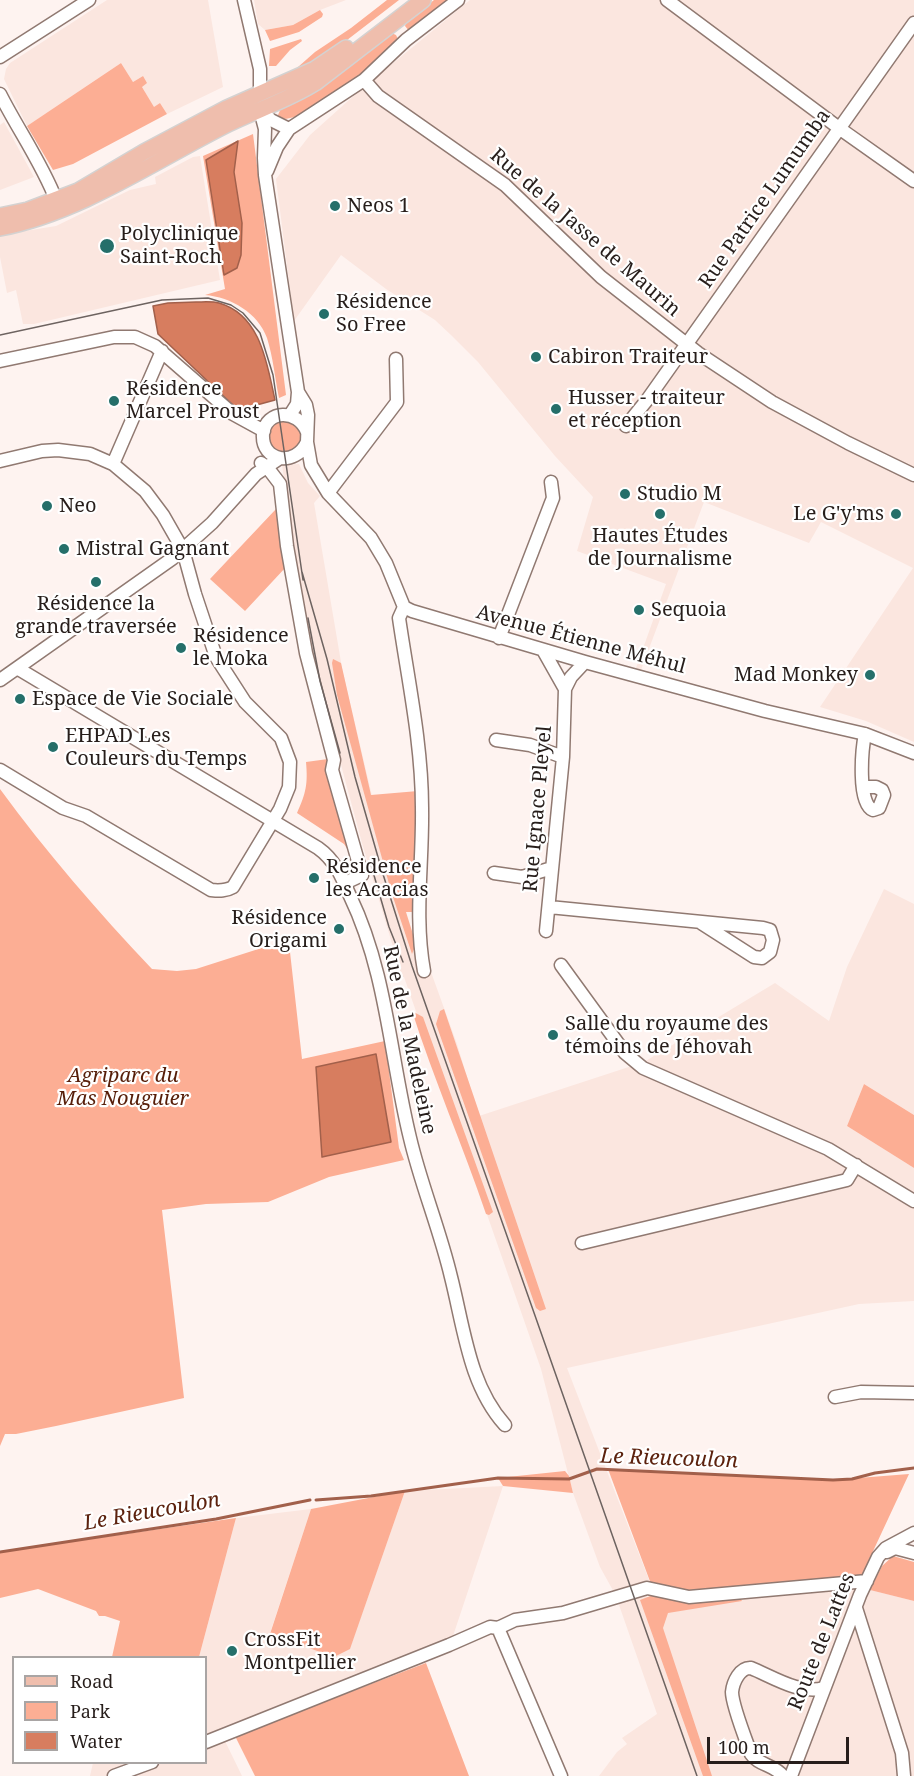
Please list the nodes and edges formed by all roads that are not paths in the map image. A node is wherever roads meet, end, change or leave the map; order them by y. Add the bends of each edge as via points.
1 (89, 0) edge
2 (244, 0) edge
3 (407, 0) edge
4 (423, 0) edge
5 (458, 0) edge
6 (667, 0) edge
7 (396, 22) junction
8 (914, 23) edge
9 (375, 25) junction
10 (406, 40) junction
11 (0, 57) edge
12 (364, 80) junction
13 (260, 92) junction
14 (0, 93) edge
15 (260, 110) junction
16 (839, 128) junction
17 (289, 129) junction
18 (265, 175) junction
19 (914, 181) edge
20 (56, 200) junction
21 (0, 216) edge
22 (0, 228) edge
23 (686, 344) junction
24 (162, 351) junction
25 (396, 359) dead end
26 (0, 361) edge
27 (298, 392) junction
28 (290, 415) junction
29 (626, 426) dead end
30 (264, 431) junction
31 (307, 437) junction
32 (266, 448) junction
33 (295, 456) junction
34 (280, 458) junction
35 (0, 461) edge
36 (113, 464) junction
37 (311, 465) junction
38 (261, 468) junction
39 (914, 475) edge
40 (551, 482) dead end
41 (328, 493) junction
42 (183, 550) junction
43 (404, 607) junction
44 (499, 638) junction
45 (543, 650) junction
46 (585, 662) junction
47 (17, 668) junction
48 (0, 680) edge
49 (565, 689) junction
50 (865, 734) junction
51 (496, 740) dead end
52 (914, 753) edge
53 (563, 758) junction
54 (0, 771) edge
55 (863, 787) dead end
56 (274, 821) junction
57 (552, 868) junction
58 (494, 873) dead end
59 (345, 884) junction
60 (549, 907) junction
61 (701, 923) junction
62 (546, 931) dead end
63 (561, 965) dead end
64 (424, 971) dead end
65 (856, 1165) junction
66 (914, 1201) edge
67 (582, 1243) dead end
68 (914, 1393) edge
69 (835, 1397) dead end
70 (505, 1425) dead end
71 (914, 1533) edge
72 (914, 1553) edge
73 (878, 1557) junction
74 (867, 1581) junction
75 (856, 1608) junction
76 (498, 1628) junction
77 (824, 1688) junction
78 (207, 1742) edge
79 (147, 1764) edge
80 (114, 1776) edge
81 (561, 1776) edge
82 (783, 1776) edge
83 (791, 1776) edge
84 (904, 1776) edge

1 - 11 street
2 - 13 street via 260,69
3 - 9 main road
4 - 7 main road
5 - 10 street
6 - 16 street
7 - 9 main road
7 - 10 street
7 - 15 main road via 315,83
8 - 16 street, Rue Patrice Lumumba
9 - 13 main road via 315,69
10 - 12 street
12 - 17 street
12 - 23 street, Rue de la Jasse de Maurin via 378,96 505,185 601,277
13 - 15 main road
13 - 20 main road
14 - 20 street
15 - 17 street
15 - 18 street via 265,129
15 - 22 main road via 82,201
16 - 19 street
16 - 23 street, Rue Patrice Lumumba
17 - 18 street
18 - 27 street
20 - 21 main road
23 - 29 street, Rue Patrice Lumumba
23 - 39 street, Rue de la Jasse de Maurin via 772,402
24 - 26 street via 145,340 118,336
24 - 30 street via 233,414
24 - 36 street
25 - 41 street via 397,402
27 - 28 street
27 - 31 street via 308,415
28 - 30 street via 273,418
28 - 31 street via 301,421
30 - 32 street
31 - 33 street
31 - 37 street
32 - 34 street
32 - 38 street
33 - 34 street
33 - 37 street
34 - 38 street
35 - 36 street via 58,450 90,454
36 - 42 street via 145,491
37 - 41 street
38 - 42 street
38 - 59 street via 280,484 306,653 334,760 332,770 362,875
40 - 44 street via 553,498
41 - 43 street via 371,538
42 - 47 street
42 - 56 street via 219,664 245,702 281,738 288,752 289,787
43 - 44 street, Avenue Étienne Méhul
43 - 64 street via 399,618 414,711 423,808 418,896
44 - 45 street, Avenue Étienne Méhul
45 - 46 street, Avenue Étienne Méhul
45 - 49 street
46 - 49 street
46 - 50 street, Avenue Étienne Méhul
47 - 48 street
47 - 56 street, Rue de la Madeleine
49 - 53 street, Rue Ignace Pleyel
50 - 52 street, Avenue Étienne Méhul
50 - 55 street
51 - 53 street via 530,745
53 - 57 street, Rue Ignace Pleyel
54 - 56 street via 56,804 86,816 211,890 233,886
56 - 59 street, Rue de la Madeleine via 330,856
57 - 58 street via 522,877
57 - 60 street, Rue Ignace Pleyel
59 - 70 street, Rue de la Madeleine via 379,974 410,1140 442,1240 477,1383 490,1408
60 - 61 street
60 - 62 street, Rue Ignace Pleyel
61 - 61 street via 754,957 762,958 771,952 770,930
63 - 65 street via 624,1053 643,1068
65 - 66 street
65 - 67 street via 847,1180
68 - 69 street via 861,1392
71 - 73 street, Route de Lattes via 886,1548
72 - 73 street, Route de Lattes via 895,1548
73 - 74 street, Route de Lattes
74 - 75 street, Route de Lattes
74 - 76 street via 689,1597 646,1588 563,1613 515,1620
75 - 77 street, Route de Lattes
75 - 84 street via 902,1754
76 - 78 street via 490,1627
76 - 81 street
77 - 82 street via 801,1689 751,1668 740,1671 732,1695 751,1754
77 - 83 street, Route de Lattes
79 - 80 street

